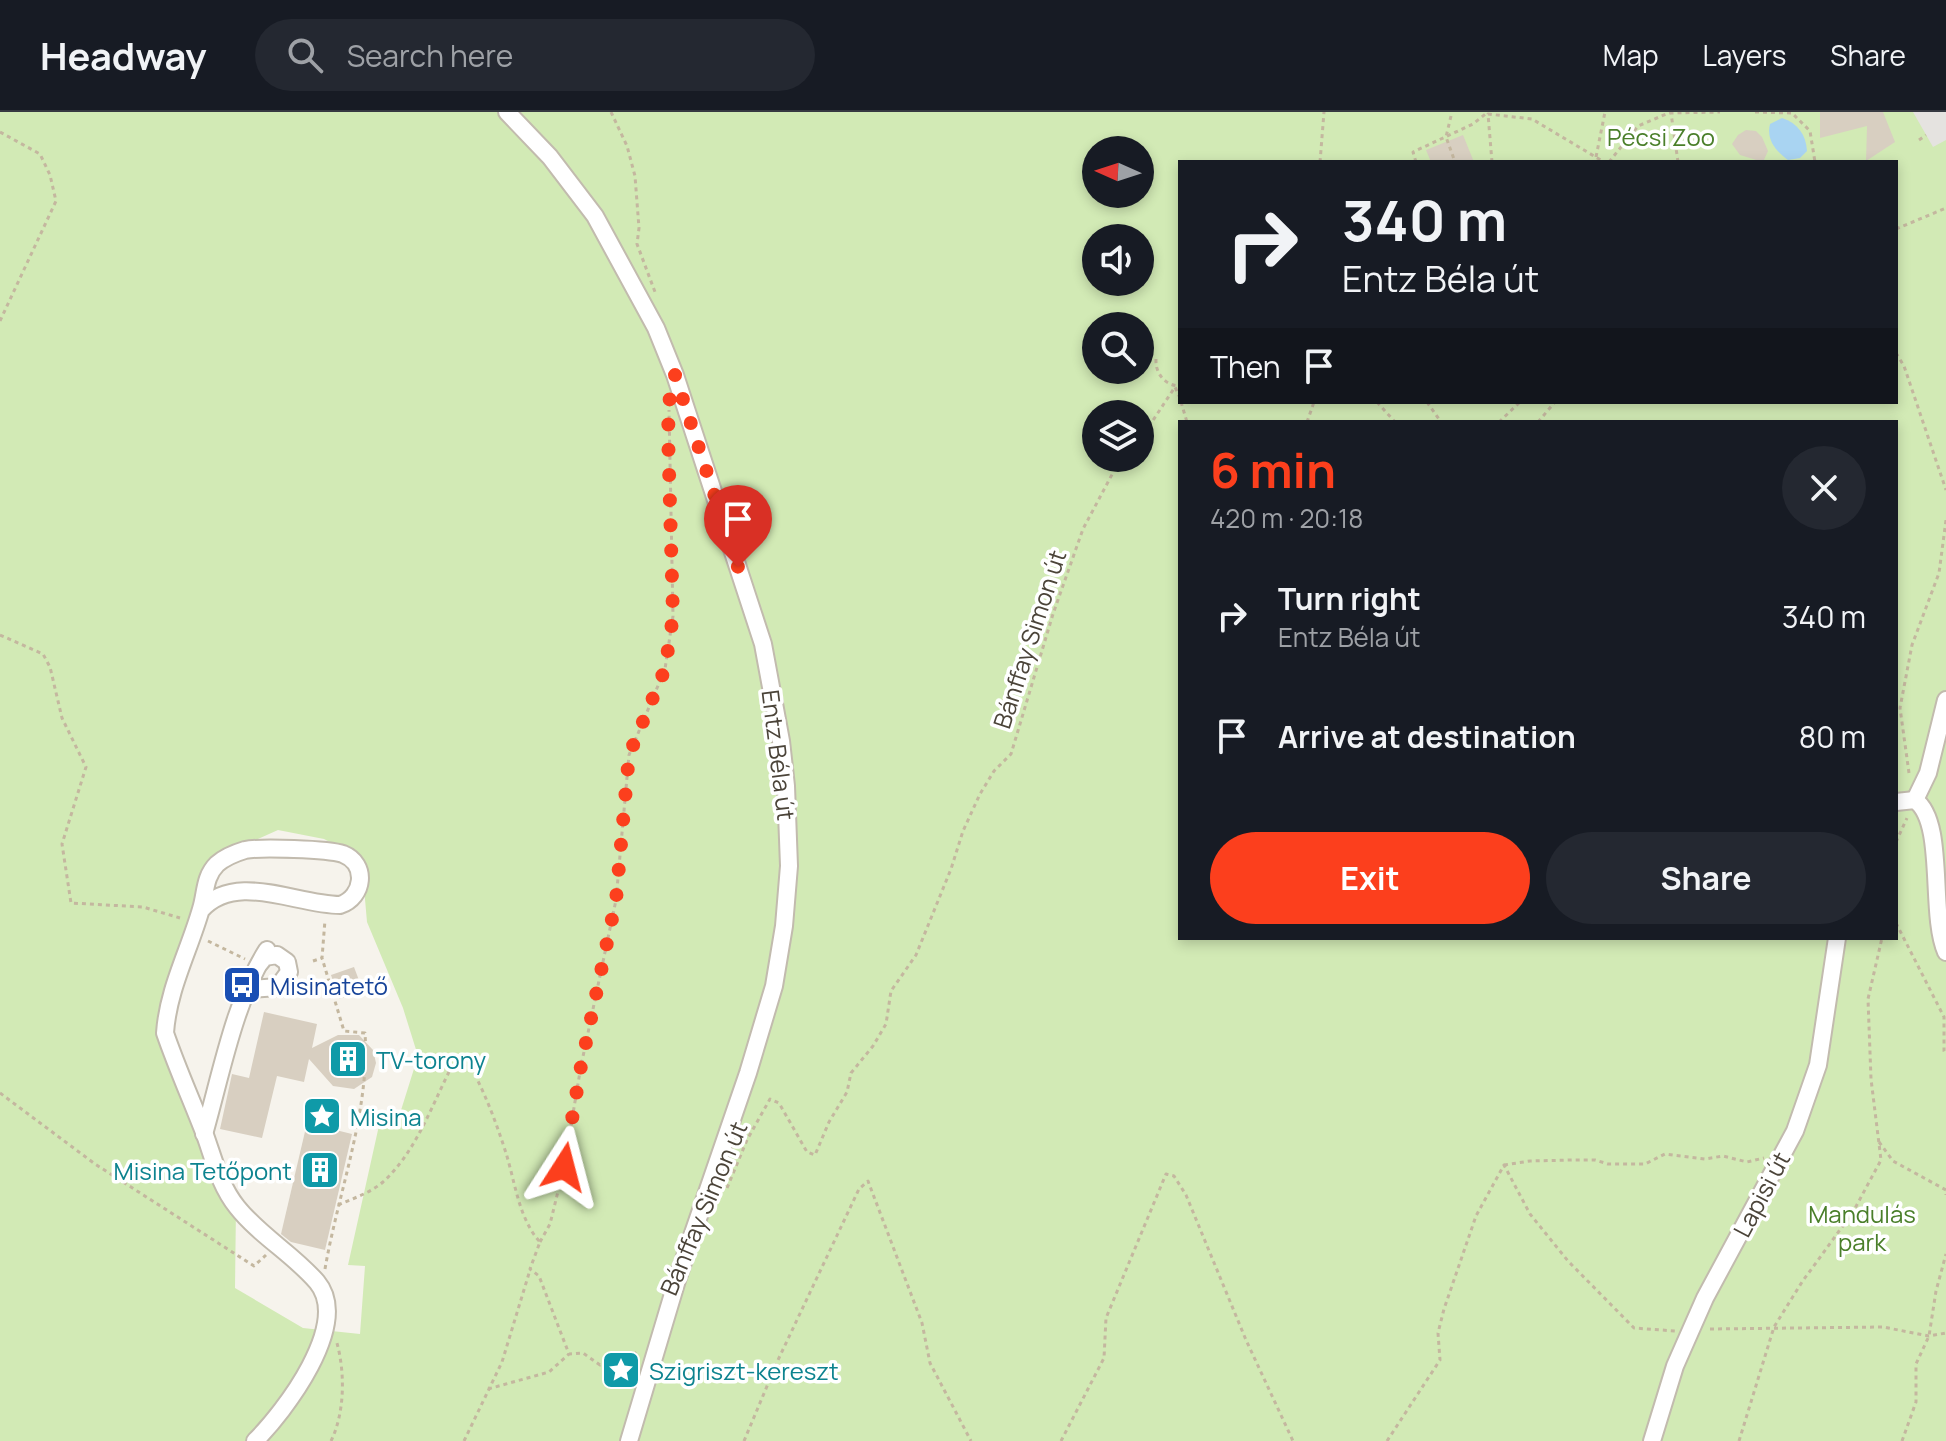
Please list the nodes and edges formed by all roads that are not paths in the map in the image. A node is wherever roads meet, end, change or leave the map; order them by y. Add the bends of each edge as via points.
1 (507, 112) edge
2 (1946, 700) edge
3 (1915, 800) junction
4 (1898, 802) edge
5 (198, 916) junction
6 (1837, 940) edge
7 (267, 950) dead end
8 (1946, 952) edge
9 (257, 966) junction
10 (249, 989) junction
11 (204, 1134) junction
12 (255, 1441) edge
13 (629, 1441) edge
14 (1652, 1441) edge

1 - 13 street, Entz Béla út via 595,216 656,328 675,375 763,644 781,741 789,826 777,972
2 - 3 street via 1928,773
3 - 4 street
3 - 8 street via 1931,815 1935,829
5 - 5 street via 211,899 241,891 340,905 355,897 358,870 340,853 246,850 219,862 205,884
5 - 11 street via 165,1033
6 - 14 street, Lapisi út via 1818,1065 1795,1131 1705,1298 1675,1366
7 - 9 street
9 - 10 street
9 - 10 street via 265,957 277,955 287,962 289,972 278,987
10 - 11 street
11 - 12 street via 236,1206 323,1292 325,1316 317,1351 302,1383

